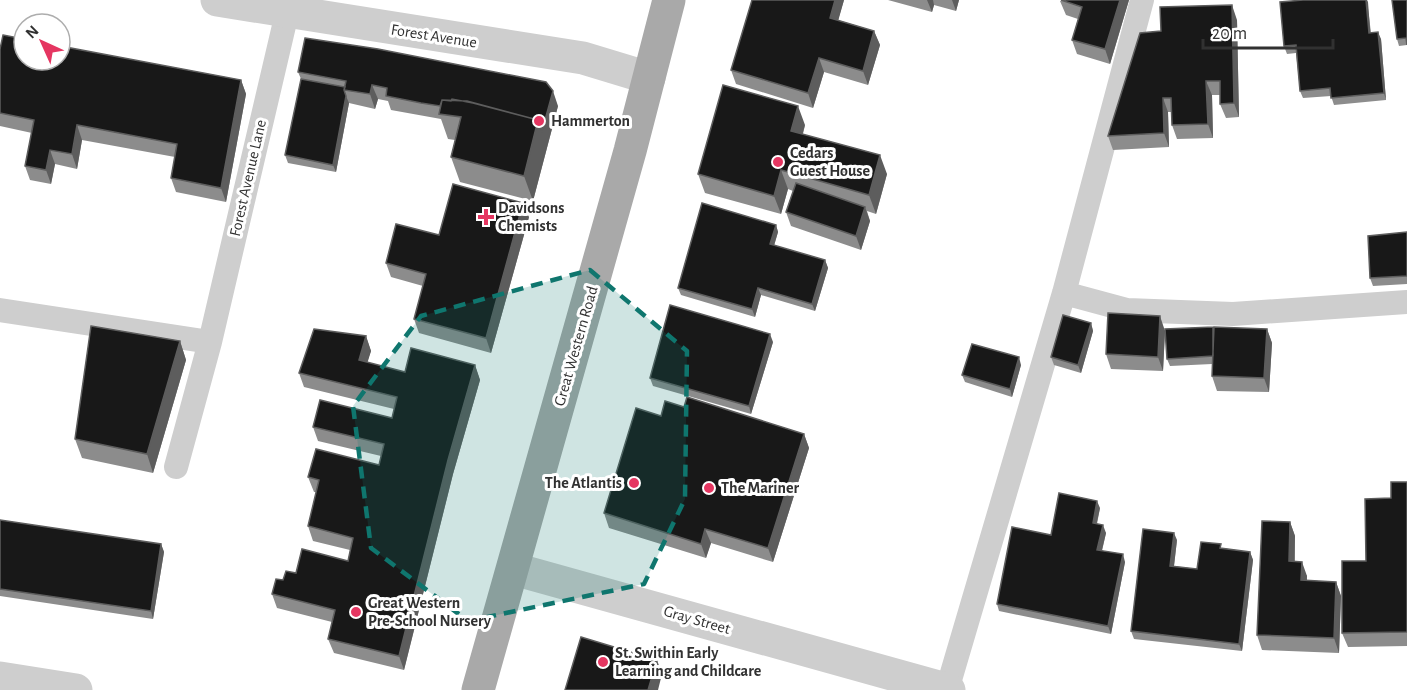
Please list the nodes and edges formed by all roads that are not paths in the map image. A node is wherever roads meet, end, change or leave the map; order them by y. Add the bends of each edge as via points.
1 (217, 0) edge
2 (669, 0) edge
3 (1142, 0) edge
4 (308, 10) edge
5 (649, 78) junction
6 (1064, 293) junction
7 (1407, 302) edge
8 (0, 310) edge
9 (210, 342) junction
10 (176, 467) dead end
11 (514, 569) junction
12 (0, 678) edge
13 (76, 690) edge
14 (478, 690) edge
15 (948, 690) edge

1 - 4 street, Forest Avenue
2 - 5 main road, Great Western Road
3 - 6 lane
4 - 5 street, Forest Avenue via 583,58
4 - 9 lane, Forest Avenue Lane
5 - 11 main road, Great Western Road
6 - 7 lane via 1127,310 1233,314
6 - 15 lane
8 - 9 lane
9 - 10 lane, Forest Avenue Lane
11 - 14 main road, Great Western Road
11 - 15 street, Gray Street
12 - 13 street

